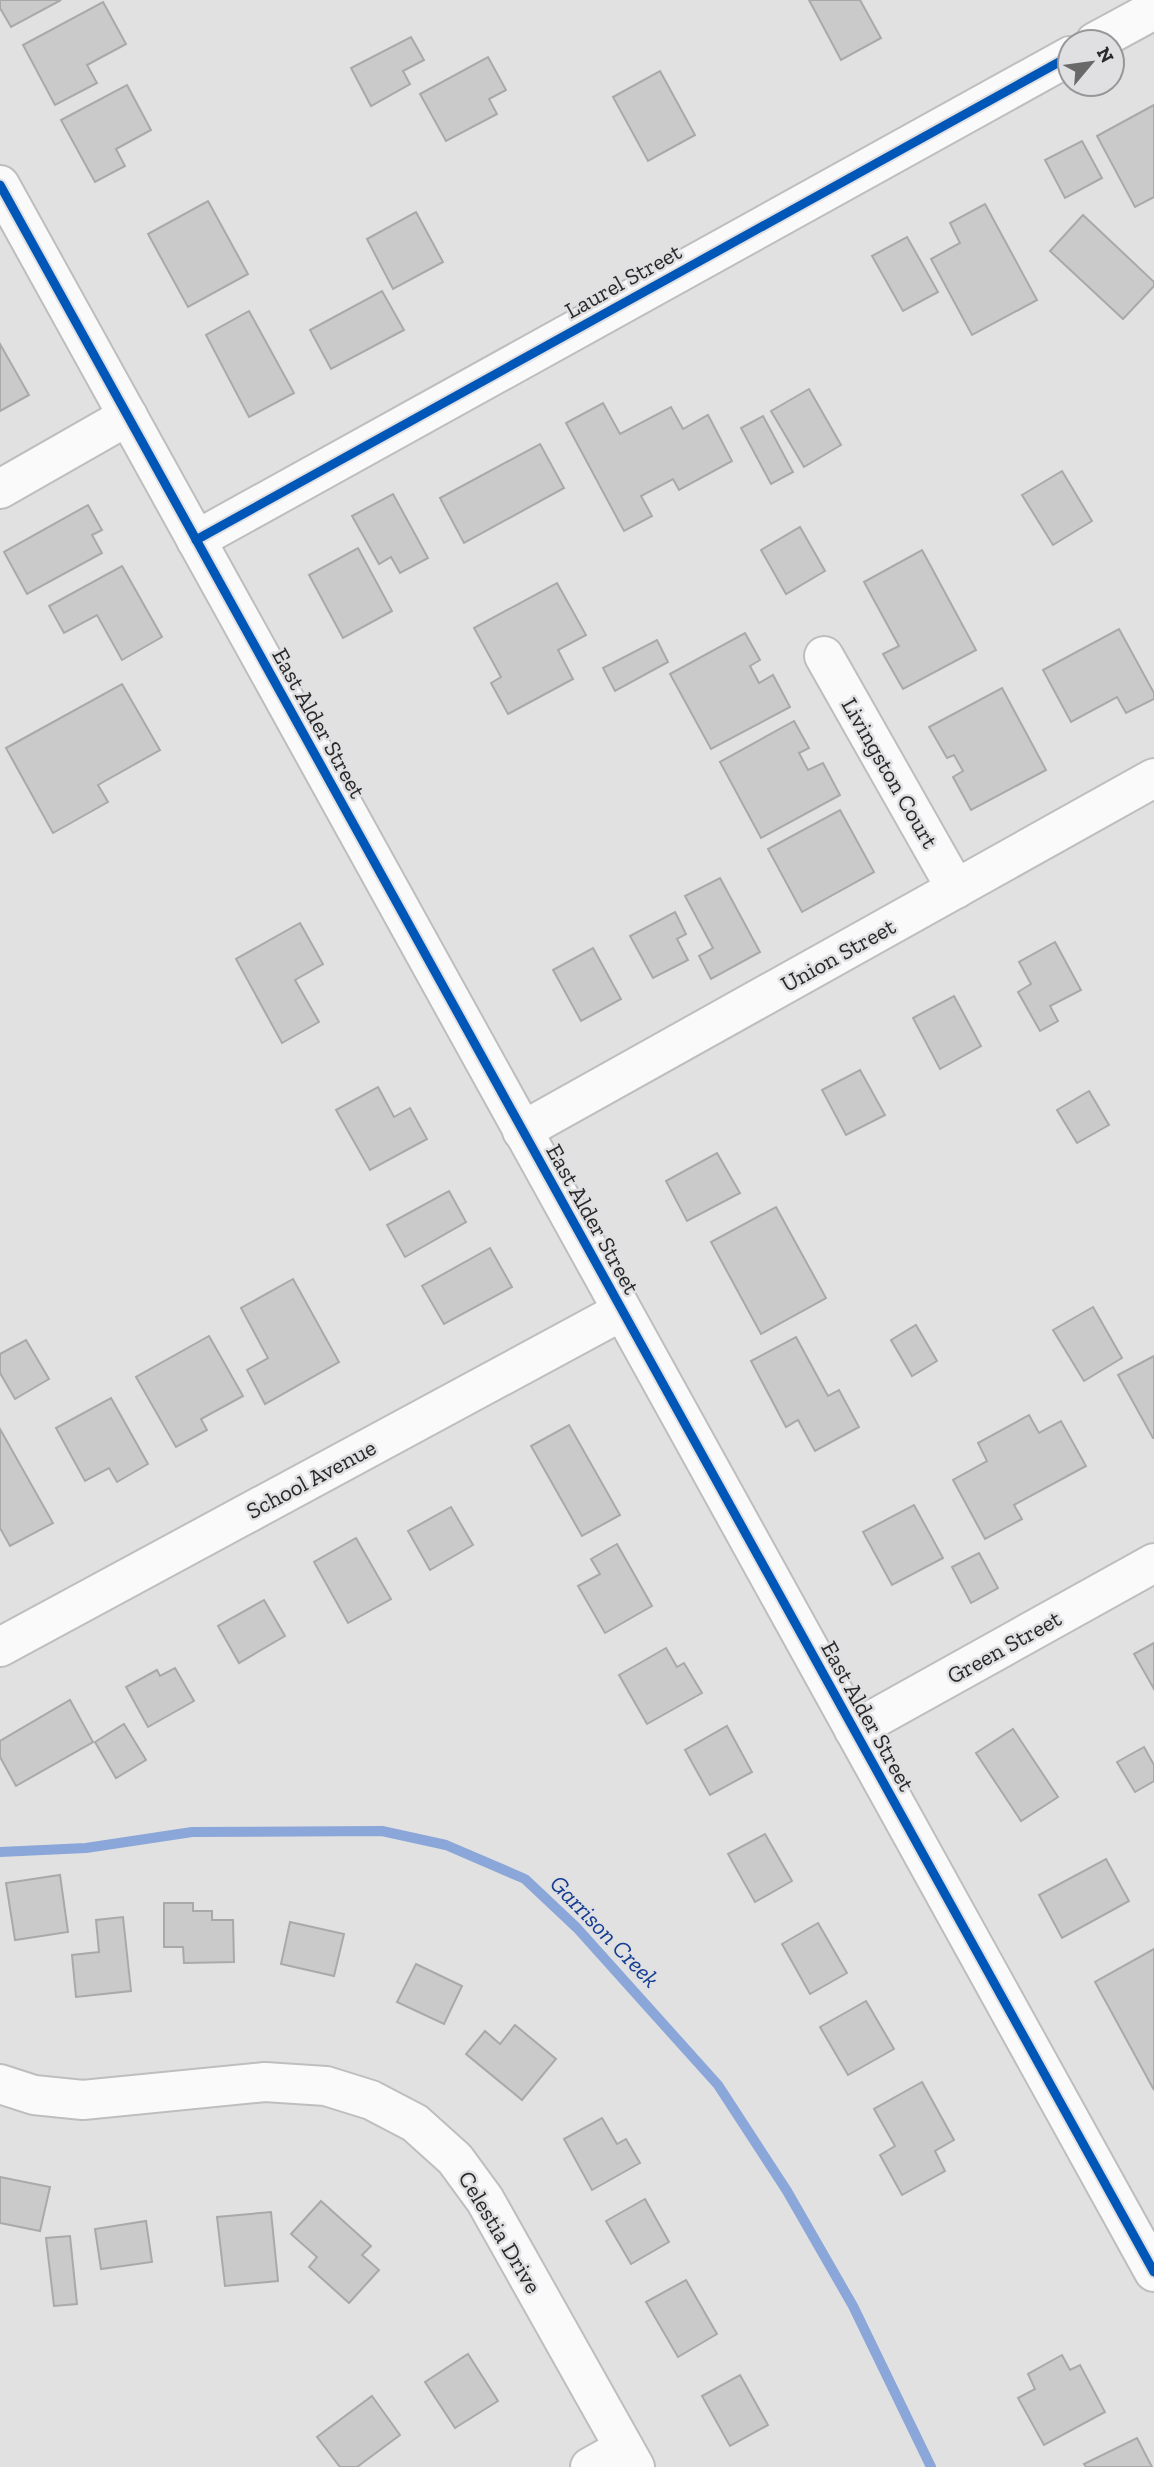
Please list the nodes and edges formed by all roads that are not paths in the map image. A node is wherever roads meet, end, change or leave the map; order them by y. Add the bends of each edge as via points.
1 (1154, 9) edge
2 (1120, 28) edge
3 (1056, 64) edge
4 (0, 185) edge
5 (128, 416) junction
6 (0, 489) edge
7 (196, 540) junction
8 (824, 656) dead end
9 (1154, 778) edge
10 (956, 889) junction
11 (522, 1131) junction
12 (622, 1311) junction
13 (1154, 1563) edge
14 (4, 1636) edge
15 (854, 1730) junction
16 (0, 2084) edge
17 (1154, 2272) edge
18 (629, 2458) edge
19 (590, 2467) edge

1 - 2 street
3 - 7 street, Laurel Street
4 - 5 street, East Alder Street
5 - 6 street
5 - 7 street, East Alder Street
7 - 11 street, East Alder Street
8 - 10 street, Livingston Court
9 - 10 street, Union Street
10 - 11 street, Union Street
11 - 12 street, East Alder Street
12 - 14 street, School Avenue
12 - 15 street, East Alder Street
13 - 15 street, Green Street
15 - 17 street, East Alder Street
16 - 18 street, Celestia Drive via 34,2095 83,2100 265,2082 326,2086 371,2100 415,2123 455,2159 485,2200
18 - 19 street

